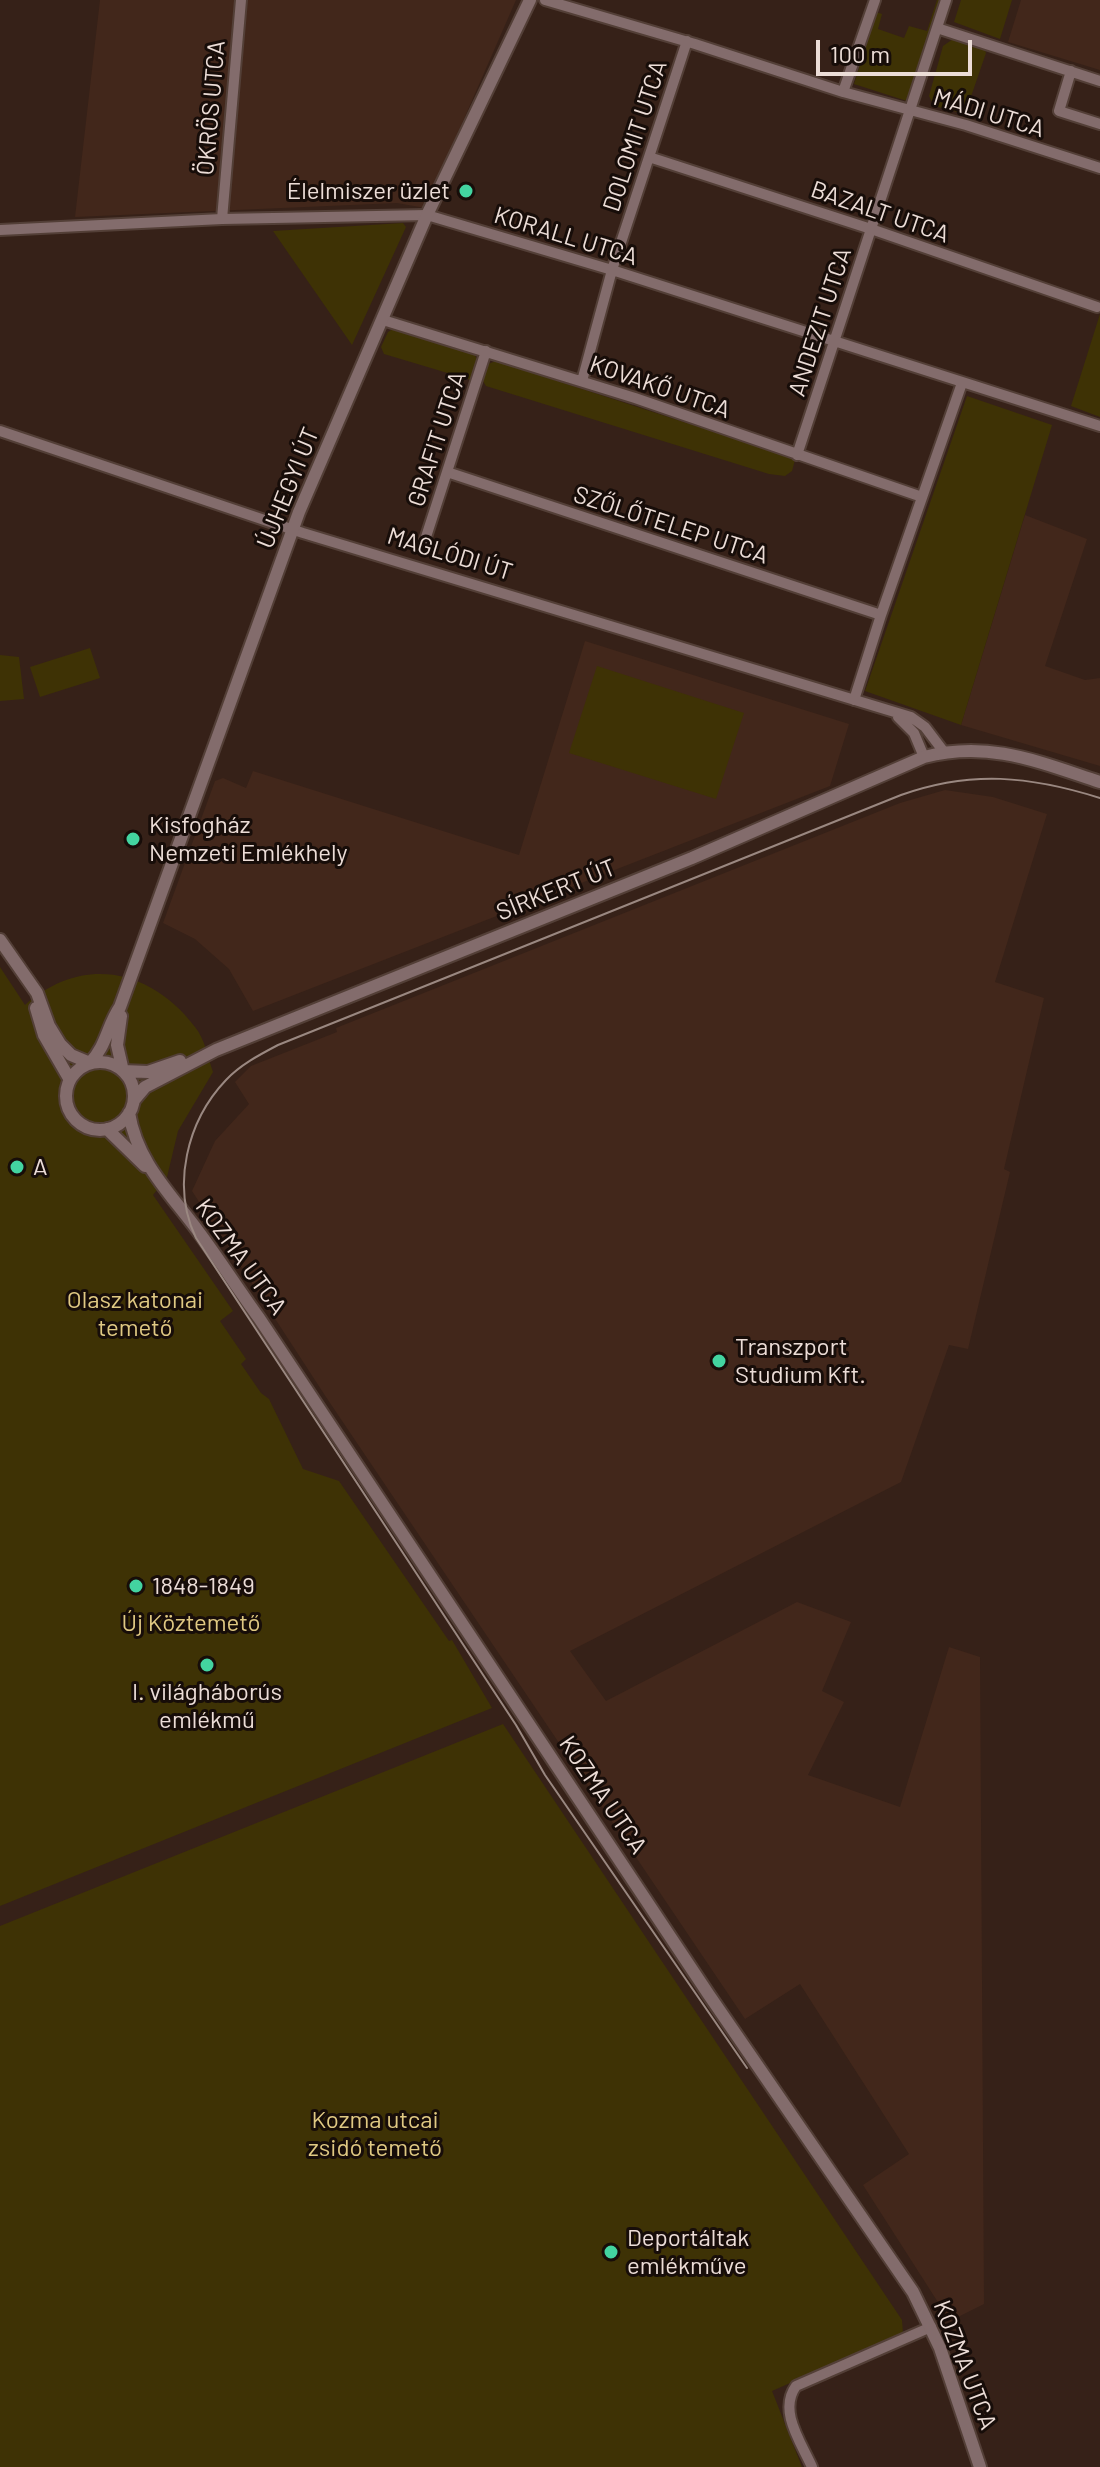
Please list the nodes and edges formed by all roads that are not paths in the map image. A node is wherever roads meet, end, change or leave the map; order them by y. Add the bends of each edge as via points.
1 (241, 0) edge
2 (530, 0) edge
3 (545, 0) edge
4 (875, 0) edge
5 (946, 0) edge
6 (937, 28) junction
7 (687, 41) junction
8 (1071, 71) junction
9 (1100, 81) edge
10 (843, 92) junction
11 (910, 109) junction
12 (1100, 124) edge
13 (649, 157) junction
14 (1100, 168) edge
15 (427, 215) junction
16 (222, 219) junction
17 (871, 229) junction
18 (0, 230) edge
19 (612, 270) junction
20 (1097, 307) dead end
21 (383, 320) junction
22 (835, 342) junction
23 (486, 351) junction
24 (582, 381) junction
25 (962, 383) junction
26 (1100, 426) edge
27 (0, 431) edge
28 (797, 455) junction
29 (447, 472) junction
30 (922, 497) junction
31 (293, 530) junction
32 (425, 540) dead end
33 (881, 615) junction
34 (854, 700) junction
35 (890, 712) junction
36 (944, 752) junction
37 (924, 757) junction
38 (1100, 782) edge
39 (0, 940) edge
40 (32, 987) junction
41 (120, 1007) junction
42 (202, 1056) junction
43 (90, 1063) junction
44 (123, 1071) junction
45 (70, 1080) junction
46 (134, 1100) junction
47 (129, 1113) junction
48 (107, 1129) junction
49 (149, 1169) junction
50 (931, 2327) junction
51 (812, 2467) edge
52 (980, 2467) edge

1 - 16 street, ÖKRÖS UTCA
2 - 15 street, ÚJHEGYI ÚT
3 - 7 street, MÁDI UTCA
4 - 10 street
5 - 6 street, ANDEZIT UTCA
6 - 8 street
6 - 11 street, ANDEZIT UTCA
7 - 10 street, MÁDI UTCA
7 - 13 street, DOLOMIT UTCA
8 - 9 street
8 - 12 street via 1059,111
10 - 11 street, MÁDI UTCA
11 - 14 street, MÁDI UTCA
11 - 17 street, ANDEZIT UTCA
13 - 17 street, BAZALT UTCA
13 - 19 street, DOLOMIT UTCA
15 - 16 street, KORALL UTCA
15 - 19 street, KORALL UTCA
15 - 21 street, ÚJHEGYI ÚT
16 - 18 street, KORALL UTCA
17 - 20 street, BAZALT UTCA
17 - 22 street, ANDEZIT UTCA
19 - 22 street, KORALL UTCA
19 - 24 street, DOLOMIT UTCA
21 - 23 street, KOVAKŐ UTCA
21 - 31 street, ÚJHEGYI ÚT
22 - 25 street, KORALL UTCA
22 - 28 street, ANDEZIT UTCA
23 - 24 street, KOVAKŐ UTCA
23 - 29 street, GRAFIT UTCA
24 - 28 street, KOVAKŐ UTCA
25 - 26 street, KORALL UTCA
25 - 30 street
27 - 31 street, MAGLÓDI ÚT
28 - 30 street, KOVAKŐ UTCA
29 - 32 street, GRAFIT UTCA
29 - 33 street, SZŐLŐTELEP UTCA
30 - 33 street
31 - 34 street, MAGLÓDI ÚT
31 - 41 street, ÚJHEGYI ÚT
33 - 34 street
34 - 35 street, MAGLÓDI ÚT
35 - 36 street, MAGLÓDI ÚT via 919,721
35 - 37 street, MAGLÓDI ÚT via 909,726
36 - 37 street
36 - 38 street via 1000,751
37 - 42 street, SÍRKERT ÚT via 692,858
39 - 40 street, KOZMA UTCA
40 - 43 street, KOZMA UTCA via 60,1044
40 - 45 street, KOZMA UTCA via 40,1027
41 - 43 street, ÚJHEGYI ÚT via 104,1046
41 - 44 street, ÚJHEGYI ÚT via 117,1045
42 - 44 street, SÍRKERT ÚT via 148,1072
42 - 46 street, SÍRKERT ÚT via 145,1087
43 - 44 street, KOZMA UTCA via 105,1062
43 - 45 street
44 - 46 street
45 - 48 street, KOZMA UTCA via 65,1099 72,1116 85,1127
46 - 47 street
47 - 48 street
47 - 49 street, KOZMA UTCA
48 - 49 street, KOZMA UTCA
49 - 50 street, KOZMA UTCA via 259,1318 903,2277
50 - 51 street via 796,2386 789,2395 789,2414
50 - 52 street, KOZMA UTCA

